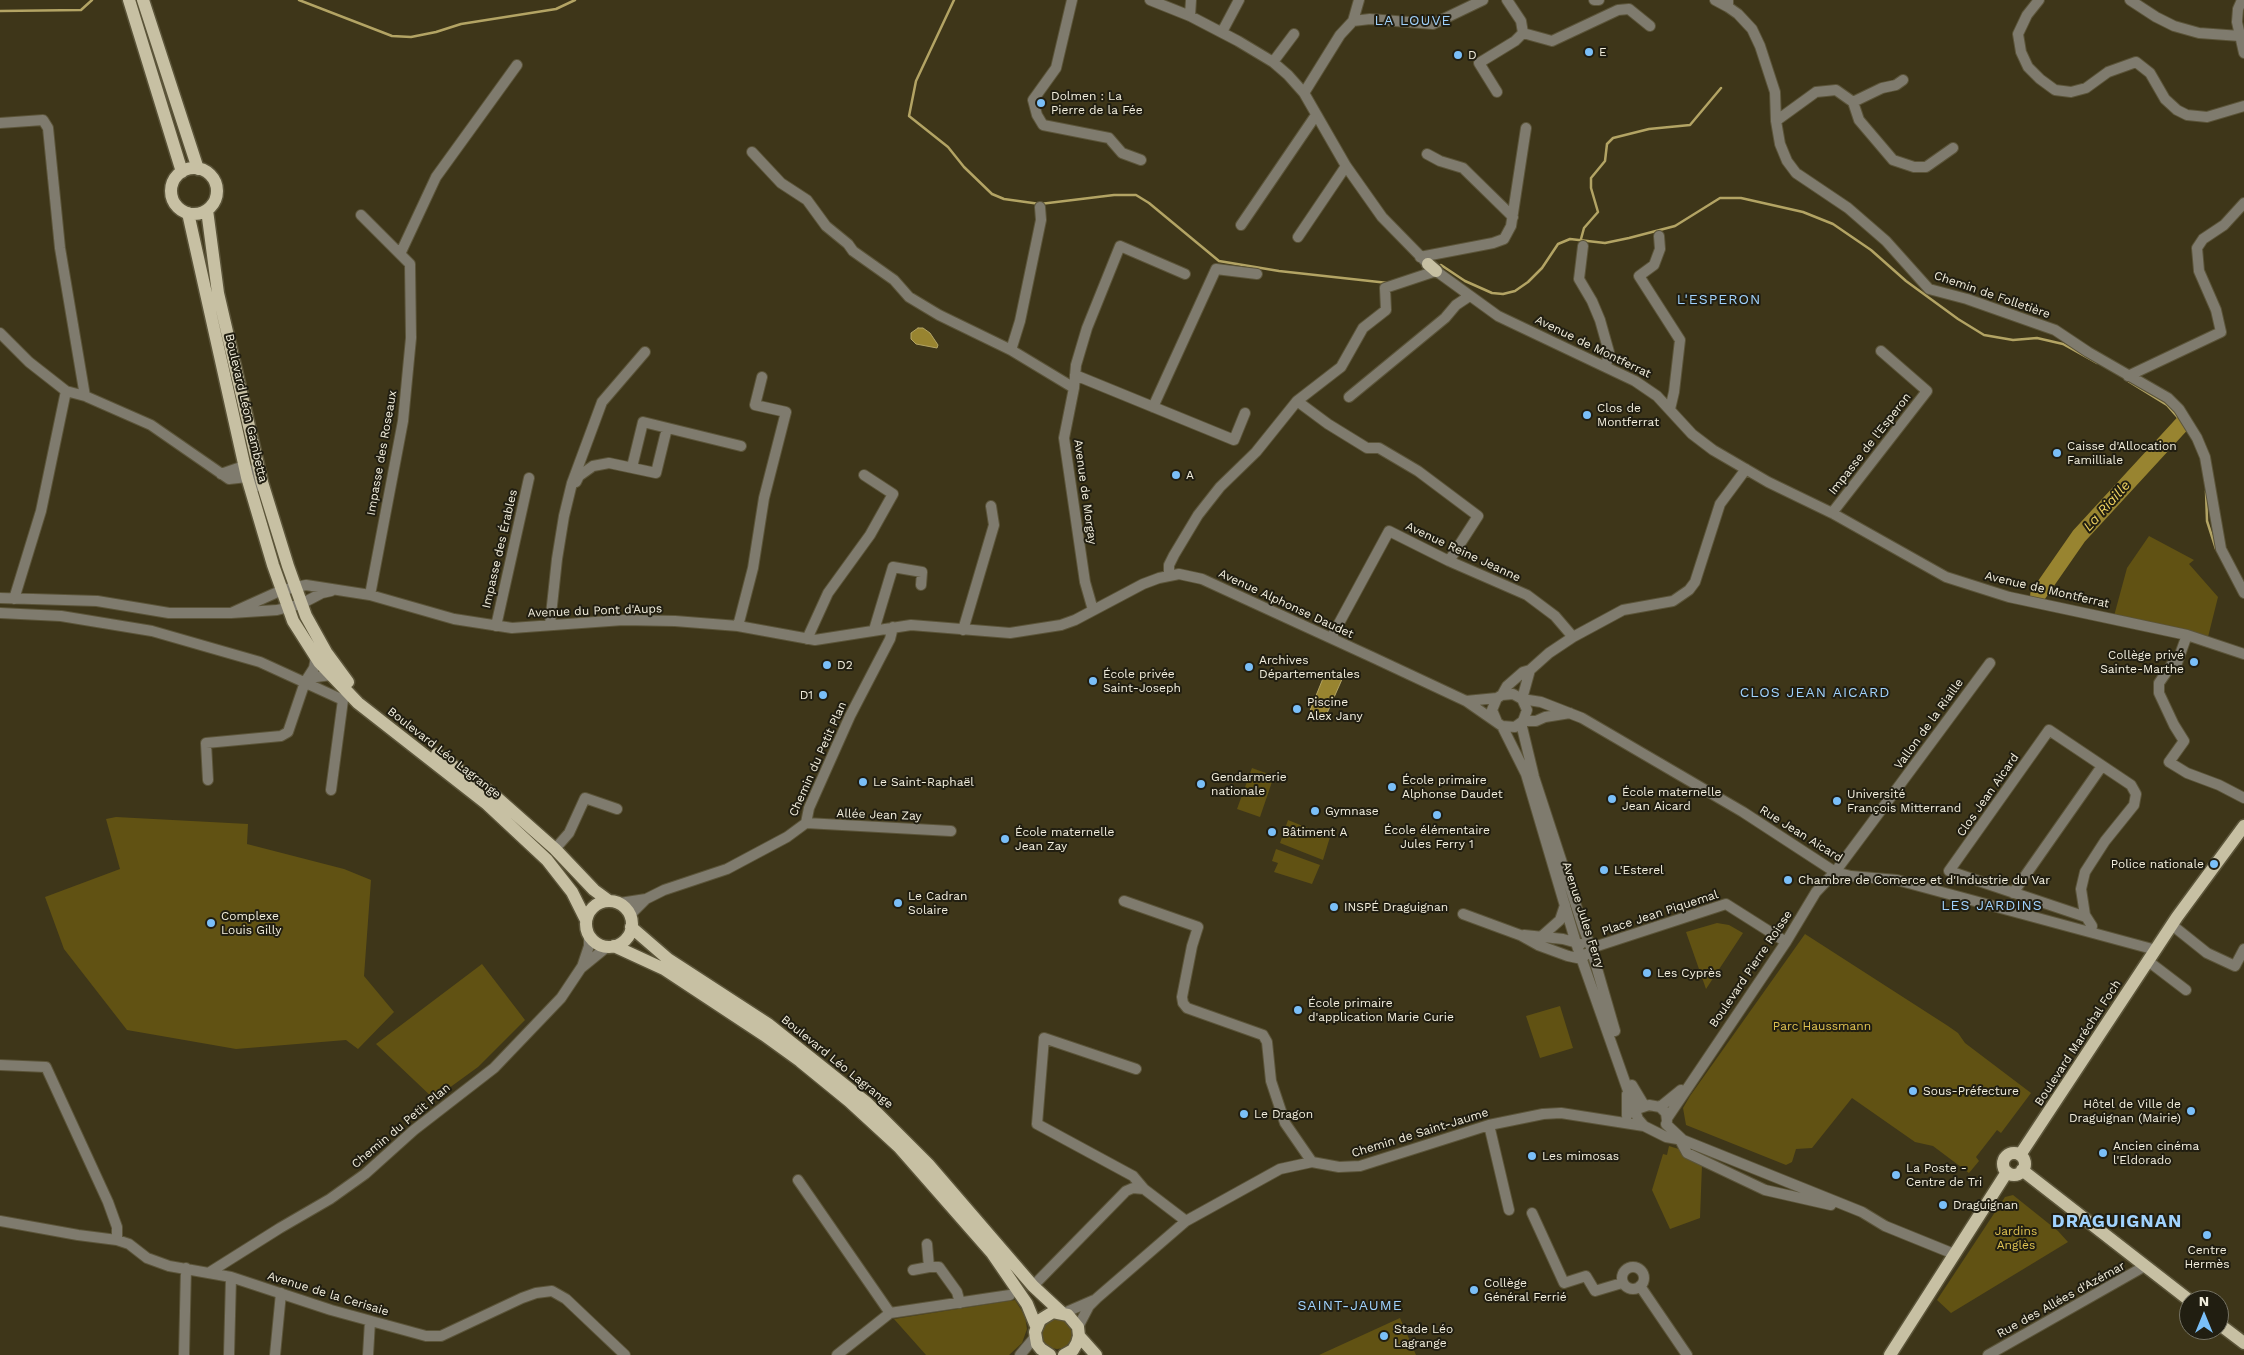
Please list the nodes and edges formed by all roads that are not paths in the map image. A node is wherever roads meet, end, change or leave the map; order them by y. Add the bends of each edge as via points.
1 (129, 0) edge
2 (143, 0) edge
3 (1072, 0) edge
4 (1150, 0) edge
5 (1191, 0) edge
6 (1239, 0) edge
7 (1359, 0) edge
8 (1483, 0) edge
9 (1507, 0) edge
10 (1594, 0) edge
11 (1599, 0) edge
12 (1715, 0) edge
13 (2039, 0) edge
14 (2130, 0) edge
15 (2242, 0) edge
16 (1728, 3) edge
17 (1190, 16) junction
18 (1353, 21) junction
19 (1650, 26) dead end
20 (1222, 32) junction
21 (1523, 33) junction
22 (1294, 34) dead end
23 (2240, 36) junction
24 (2244, 53) edge
25 (1274, 62) junction
26 (517, 66) dead end
27 (1903, 80) dead end
28 (1497, 92) dead end
29 (1304, 94) junction
30 (1853, 102) junction
31 (2244, 106) edge
32 (1316, 114) junction
33 (1776, 121) junction
34 (0, 123) edge
35 (1526, 128) dead end
36 (1953, 148) dead end
37 (752, 152) dead end
38 (1427, 154) dead end
39 (1141, 160) dead end
40 (1346, 166) junction
41 (198, 169) junction
42 (182, 172) junction
43 (2244, 203) edge
44 (1040, 206) dead end
45 (207, 210) junction
46 (188, 213) junction
47 (361, 215) dead end
48 (1513, 217) junction
49 (1241, 225) dead end
50 (1659, 236) dead end
51 (1298, 237) dead end
52 (1583, 246) dead end
53 (400, 252) junction
54 (1430, 266) junction
55 (1185, 274) dead end
56 (1257, 274) dead end
57 (1468, 297) junction
58 (0, 333) edge
59 (1011, 350) junction
60 (1881, 351) dead end
61 (645, 352) dead end
62 (1606, 366) junction
63 (1075, 375) junction
64 (2128, 376) junction
65 (762, 378) dead end
66 (1074, 388) junction
67 (66, 391) junction
68 (85, 396) junction
69 (1349, 397) dead end
70 (1297, 401) junction
71 (1153, 407) junction
72 (1670, 409) junction
73 (1245, 412) dead end
74 (667, 428) junction
75 (741, 446) dead end
76 (632, 467) junction
77 (250, 468) junction
78 (1746, 469) junction
79 (864, 475) dead end
80 (529, 478) dead end
81 (568, 499) junction
82 (991, 506) dead end
83 (1832, 513) junction
84 (1449, 561) junction
85 (2239, 570) edge
86 (1169, 576) junction
87 (921, 585) dead end
88 (289, 589) junction
89 (335, 590) junction
90 (2244, 593) edge
91 (370, 595) junction
92 (14, 599) junction
93 (0, 600) edge
94 (295, 605) junction
95 (1093, 610) junction
96 (0, 613) edge
97 (231, 613) junction
98 (550, 624) junction
99 (496, 626) junction
100 (738, 626) junction
101 (892, 627) junction
102 (874, 630) junction
103 (963, 630) junction
104 (2187, 635) junction
105 (1573, 637) junction
106 (1331, 638) junction
107 (807, 639) junction
108 (321, 654) junction
109 (2244, 654) edge
110 (1990, 663) dead end
111 (1530, 670) junction
112 (331, 675) junction
113 (305, 682) junction
114 (346, 697) junction
115 (1500, 697) junction
116 (1522, 699) junction
117 (1466, 701) junction
118 (1571, 713) junction
119 (1536, 721) junction
120 (1522, 722) junction
121 (1499, 724) junction
122 (1525, 738) junction
123 (2102, 766) junction
124 (208, 780) dead end
125 (331, 790) dead end
126 (2244, 798) edge
127 (617, 809) dead end
128 (806, 823) junction
129 (2244, 826) edge
130 (951, 831) dead end
131 (555, 849) junction
132 (1835, 872) junction
133 (2013, 893) junction
134 (646, 898) junction
135 (614, 902) junction
136 (1124, 902) dead end
137 (1565, 905) junction
138 (1463, 914) dead end
139 (2086, 917) junction
140 (586, 920) junction
141 (631, 921) junction
142 (2172, 925) junction
143 (2091, 932) junction
144 (1520, 934) junction
145 (589, 935) junction
146 (1542, 936) junction
147 (1786, 942) junction
148 (1576, 943) junction
149 (611, 946) junction
150 (1591, 948) junction
151 (2157, 948) junction
152 (2244, 949) edge
153 (1582, 959) junction
154 (2148, 961) junction
155 (581, 968) junction
156 (2186, 990) dead end
157 (0, 1065) edge
158 (1136, 1069) dead end
159 (1691, 1081) junction
160 (1644, 1106) junction
161 (1660, 1107) junction
162 (1632, 1115) junction
163 (1609, 1120) junction
164 (1667, 1120) junction
165 (1489, 1125) junction
166 (1644, 1126) junction
167 (1657, 1132) junction
168 (1681, 1140) junction
169 (2020, 1155) junction
170 (1312, 1162) junction
171 (2022, 1170) junction
172 (2008, 1172) junction
173 (798, 1180) dead end
174 (1144, 1189) junction
175 (1509, 1210) dead end
176 (1532, 1212) dead end
177 (1186, 1221) junction
178 (0, 1222) edge
179 (1883, 1224) junction
180 (117, 1240) junction
181 (927, 1244) dead end
182 (1954, 1254) junction
183 (2145, 1266) junction
184 (929, 1267) junction
185 (186, 1268) junction
186 (913, 1270) dead end
187 (210, 1272) junction
188 (231, 1276) junction
189 (1622, 1283) junction
190 (1033, 1286) junction
191 (1640, 1286) junction
192 (280, 1292) junction
193 (2179, 1292) edge
194 (1010, 1296) dead end
195 (1097, 1298) junction
196 (960, 1303) junction
197 (890, 1313) junction
198 (1062, 1313) junction
199 (370, 1321) junction
200 (1079, 1331) junction
201 (1035, 1332) junction
202 (2229, 1332) edge
203 (2244, 1344) edge
204 (184, 1355) edge
205 (229, 1355) edge
206 (275, 1355) edge
207 (368, 1355) edge
208 (625, 1355) edge
209 (837, 1355) edge
210 (1020, 1355) edge
211 (1046, 1355) edge
212 (1064, 1355) edge
213 (1096, 1355) edge
214 (1686, 1355) edge
215 (1890, 1355) edge
216 (1988, 1355) edge

1 - 42 main road
2 - 41 main road
3 - 39 street via 1056,68 1033,100 1037,115 1043,125 1109,138 1122,153
4 - 17 street, Avenue de Montferrat
5 - 17 street
6 - 20 street
7 - 18 street
8 - 18 street via 1433,24 1370,19
9 - 21 street via 1521,21
10 - 11 street
12 - 16 street, Chemin de Folletière
13 - 31 street via 2018,34 2021,52 2028,67 2055,90 2072,92 2086,88 2108,72 2136,62 2150,73 2165,99 2187,115 2207,117
14 - 23 street via 2174,26 2199,33
15 - 23 street via 2237,22
16 - 33 street, Chemin de Folletière via 1752,29 1760,46 1774,92
17 - 20 street, Avenue de Montferrat
18 - 29 street via 1340,35
19 - 21 street via 1629,9 1618,10 1552,41
20 - 25 street, Avenue de Montferrat
21 - 28 street via 1479,63
22 - 25 street
23 - 24 street
25 - 29 street, Avenue de Montferrat
26 - 53 street via 436,177
27 - 30 street
29 - 32 street, Avenue de Montferrat
30 - 33 street via 1836,90 1816,92
30 - 36 street via 1859,120 1893,160 1926,167
32 - 40 street, Avenue de Montferrat
32 - 49 street
33 - 64 street, Chemin de Folletière via 1780,144 1796,173 1848,208 1886,241 1929,289 2055,330
34 - 68 street via 43,120 48,128 60,248
35 - 48 street
37 - 59 street via 782,183 807,200 826,226 853,251 894,280 910,297
38 - 48 street via 1440,162 1463,168
40 - 51 street
40 - 54 street, Avenue de Montferrat via 1382,217
41 - 42 main road
41 - 45 main road via 212,176 217,190 216,198
42 - 46 main road via 176,177 172,190 176,204
43 - 64 street via 2197,248 2199,271 2216,310 2220,332
44 - 59 street via 1040,228
45 - 46 main road
45 - 77 main road, Boulevard Léon Gambetta via 218,293
46 - 77 main road, Boulevard Léon Gambetta
47 - 53 street, Impasse des Roseaux
48 - 54 street via 1509,233 1499,242
50 - 72 street via 1660,249 1654,265 1639,276 1680,340
52 - 62 street via 1579,279 1600,320 1609,352
53 - 91 street, Impasse des Roseaux via 410,264 409,355 403,421
54 - 57 street, Avenue de Montferrat
54 - 70 street via 1385,288 1386,310 1364,328 1340,367
55 - 63 street, Avenue de Morgay via 1120,246 1087,328
56 - 71 street via 1216,269
57 - 62 street, Avenue de Montferrat via 1498,316
57 - 69 street
58 - 67 street via 29,362
59 - 66 street
60 - 83 street, Impasse de l'Esperon via 1927,391
61 - 81 street via 602,402
62 - 72 street, Avenue de Montferrat via 1654,393
63 - 66 street, Avenue de Morgay
63 - 71 street
64 - 85 street, Chemin de Folletière via 2168,398 2197,438 2205,457 2221,549
65 - 100 street via 755,405 786,412 764,498 753,568
66 - 95 street, Avenue de Morgay via 1064,438 1085,582
67 - 68 street
67 - 92 street via 42,511
68 - 77 street via 151,425 221,474
70 - 84 street via 1366,448 1379,448 1418,471 1478,516
70 - 86 street via 1198,515 1169,565
71 - 73 street via 1234,440
72 - 78 street, Avenue de Montferrat via 1692,434
74 - 75 street
74 - 76 street via 656,473
74 - 76 street via 643,422
76 - 81 street via 609,463 593,466 579,476
77 - 88 main road, Boulevard Léon Gambetta via 277,532
77 - 88 main road, Boulevard Léon Gambetta via 262,528
78 - 83 street, Avenue de Montferrat
78 - 105 street via 1720,504 1695,582 1689,590 1673,601 1623,610
79 - 107 street via 893,494 870,535 828,593
80 - 99 street, Impasse des Érables
81 - 98 street
82 - 103 street via 994,525
83 - 104 street, Avenue de Montferrat via 1946,577 1977,588
84 - 105 street, Avenue Reine Jeanne via 1527,595 1555,616
84 - 106 street, Avenue Reine Jeanne via 1389,531
85 - 90 street, Chemin de Folletière
86 - 95 street, Avenue Alphonse Daudet via 1142,584
86 - 106 street, Avenue Alphonse Daudet via 1179,574 1202,579
87 - 102 street via 922,572 892,567
88 - 89 street, Avenue du Pont d'Aups via 306,584
88 - 94 main road, Boulevard Léon Gambetta
88 - 97 street, Avenue du Pont d'Aups
89 - 91 street, Avenue du Pont d'Aups
89 - 94 street, Avenue du Pont d'Aups
91 - 99 street, Avenue du Pont d'Aups via 454,619
92 - 93 street, Avenue du Pont d'Aups
92 - 97 street, Avenue du Pont d'Aups via 97,601 169,613
94 - 97 street, Avenue du Pont d'Aups
94 - 108 main road, Boulevard Léo Lagrange
95 - 103 street, Avenue du Pont d'Aups via 1061,625 1025,632
96 - 113 street via 61,616 152,631 251,659
98 - 99 street, Avenue du Pont d'Aups via 512,628
98 - 100 street, Avenue du Pont d'Aups via 623,620
100 - 107 street, Avenue du Pont d'Aups
101 - 102 street, Avenue du Pont d'Aups
101 - 103 street, Avenue du Pont d'Aups via 921,625
101 - 128 street, Chemin du Petit Plan via 889,640 850,716 810,806
102 - 107 street, Avenue du Pont d'Aups
104 - 109 street, Avenue de Montferrat
104 - 126 street via 2177,664 2172,664 2159,683 2159,693 2184,741 2169,762
105 - 111 street
106 - 117 street, Avenue Alphonse Daudet
108 - 112 main road, Boulevard Léo Lagrange
108 - 113 street
108 - 131 main road, Boulevard Léo Lagrange via 385,717 494,795
110 - 132 street, Vallon de la Riaille
111 - 115 street via 1507,686
111 - 116 street
112 - 113 street
112 - 114 main road, Boulevard Léo Lagrange
113 - 114 street
113 - 124 street via 288,732 281,736 206,743
114 - 125 street
114 - 140 main road, Boulevard Léo Lagrange via 487,804 547,860 572,892
115 - 116 street via 1513,694
115 - 117 street
115 - 121 street via 1492,710
116 - 118 street, Rue Jean Aicard
116 - 120 street via 1527,710
117 - 121 street, Avenue Alphonse Daudet
118 - 119 street
118 - 132 street, Rue Jean Aicard via 1743,812
119 - 120 street
119 - 122 street
120 - 121 street via 1515,727
120 - 122 street, Avenue Jules Ferry
121 - 137 street, Avenue Jules Ferry via 1526,774
122 - 150 street, Avenue Jules Ferry via 1534,777
123 - 133 street
123 - 133 street, Clos Jean Aicard via 2049,730 1949,871
123 - 139 street, Clos Jean Aicard via 2131,786 2136,794 2134,806 2085,872 2080,889
127 - 131 street via 585,798 569,834
128 - 130 street, Allée Jean Zay
128 - 134 street, Chemin du Petit Plan via 787,837 727,869
129 - 142 main road, Boulevard Maréchal Foch
131 - 135 main road, Boulevard Léo Lagrange via 594,890
132 - 143 street, Rue Jean Aicard via 1897,880
132 - 147 street, Boulevard Pierre Roisse via 1816,892
133 - 139 street, Clos Jean Aicard
134 - 135 street, Chemin du Petit Plan
134 - 141 street, Chemin du Petit Plan
135 - 140 main road via 597,904
135 - 141 main road
136 - 170 street via 1198,927 1182,997 1184,1003 1187,1008 1264,1035 1268,1042 1272,1081 1285,1122
137 - 146 street via 1560,920
137 - 148 street, Avenue Jules Ferry
138 - 144 street
139 - 143 street, Clos Jean Aicard via 2092,926
140 - 145 main road
141 - 149 main road via 626,939
141 - 190 main road, Boulevard Léo Lagrange via 668,959 768,1024 875,1110 928,1164
142 - 151 main road, Boulevard Maréchal Foch
142 - 152 street via 2207,953 2235,966
143 - 151 street, Rue Jean Aicard
144 - 146 street
144 - 153 street via 1545,948
145 - 149 main road via 597,943
145 - 155 street, Chemin du Petit Plan via 589,946
146 - 148 street
147 - 150 street, Place Jean Piquemal via 1726,904
147 - 159 street, Boulevard Pierre Roisse
148 - 150 street
148 - 153 street, Avenue Jules Ferry
149 - 155 street, Chemin du Petit Plan
149 - 201 main road, Boulevard Léo Lagrange via 664,969 764,1035 849,1101 899,1148 992,1253 1027,1304
150 - 153 street
150 - 160 street, Avenue Jules Ferry via 1633,1089
151 - 154 main road, Boulevard Maréchal Foch
153 - 162 street, Avenue Jules Ferry via 1628,1088
154 - 156 street
154 - 169 main road, Boulevard Maréchal Foch
155 - 187 street, Chemin du Petit Plan via 561,998 494,1068 414,1130 365,1174 330,1200
157 - 180 street via 46,1067 108,1202 117,1227
158 - 174 street via 1044,1038 1037,1124 1134,1176
159 - 161 street, Boulevard Pierre Roisse
159 - 164 street, Boulevard Pierre Roisse
160 - 161 street
160 - 162 street
161 - 164 street
162 - 163 street, Chemin de Saint-Jaume
162 - 166 street, Avenue Jules Ferry
163 - 165 street, Chemin de Saint-Jaume via 1561,1113
163 - 166 street, Chemin de Saint-Jaume
164 - 167 street, Boulevard Pierre Roisse
164 - 168 street
165 - 170 street, Chemin de Saint-Jaume via 1360,1166 1338,1167
165 - 175 street
166 - 167 street, Chemin de Saint-Jaume
167 - 168 street, Chemin de Saint-Jaume
168 - 179 street via 1862,1212
168 - 179 street via 1687,1153 1765,1190 1824,1203
169 - 171 main road via 2024,1161
169 - 172 main road via 2012,1153 2005,1157 2003,1165
170 - 177 street, Chemin de Saint-Jaume via 1280,1169
171 - 172 main road via 2015,1174
171 - 183 main road
172 - 182 main road
173 - 197 street
174 - 177 street
174 - 190 street via 1138,1187 1126,1191
176 - 189 street via 1564,1283 1586,1276 1595,1291
177 - 195 street, Chemin de Saint-Jaume
178 - 180 street, Avenue de la Cerisaie
179 - 182 street
180 - 185 street, Avenue de la Cerisaie via 129,1244 147,1258
181 - 184 street
182 - 215 main road
183 - 193 main road
183 - 216 street, Rue des Allées d'Azémar
184 - 186 street
184 - 196 street via 939,1267 957,1292
185 - 187 street, Avenue de la Cerisaie
185 - 204 street
187 - 188 street, Avenue de la Cerisaie
188 - 192 street, Avenue de la Cerisaie
188 - 205 street
189 - 191 street via 1631,1289
189 - 191 street via 1624,1272 1633,1268 1643,1276
190 - 198 main road, Boulevard Léo Lagrange
191 - 214 street
192 - 199 street, Avenue de la Cerisaie
192 - 206 street
194 - 196 street
195 - 198 street
195 - 200 street via 1086,1312
196 - 197 street
197 - 209 street
198 - 200 main road, Boulevard Léo Lagrange via 1071,1317
198 - 201 main road via 1046,1315
199 - 207 street
199 - 208 street, Avenue de la Cerisaie via 434,1337 522,1298 552,1291 566,1299
200 - 212 main road via 1073,1350
200 - 213 main road
201 - 210 street
201 - 211 main road, Boulevard Léo Lagrange
202 - 203 main road

